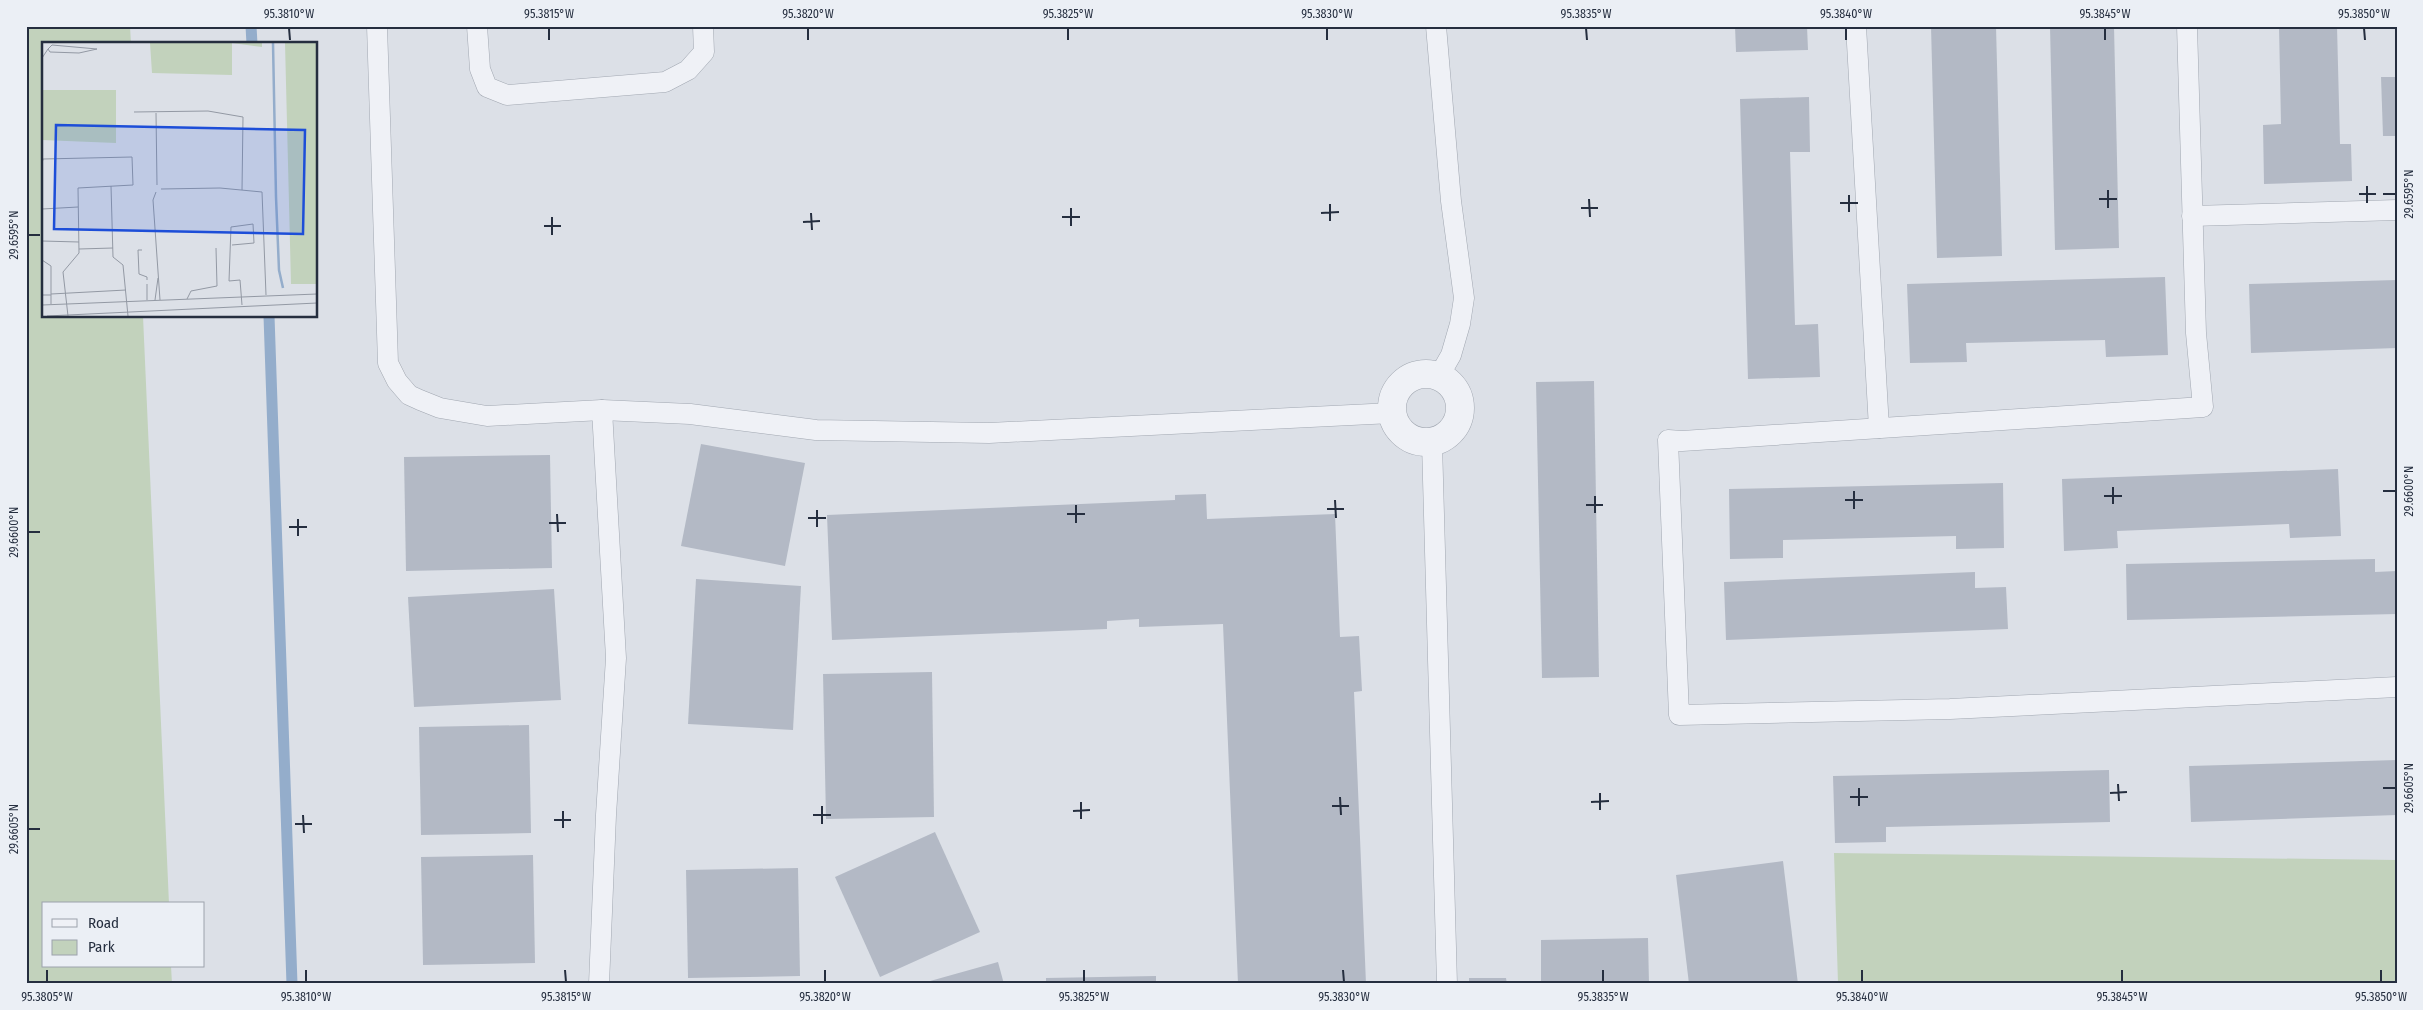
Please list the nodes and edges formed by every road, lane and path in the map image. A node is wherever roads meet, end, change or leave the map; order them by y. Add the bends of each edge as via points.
1 (377, 26) edge
2 (476, 26) edge
3 (703, 26) edge
4 (1436, 26) edge
5 (1856, 26) edge
6 (2187, 26) edge
7 (2397, 210) edge
8 (2192, 216) junction
9 (1439, 376) junction
10 (602, 410) junction
11 (1392, 413) junction
12 (1879, 428) junction
13 (1432, 443) junction
14 (2397, 687) edge
15 (599, 984) edge
16 (1447, 984) edge

1 - 10 lane via 388,363 397,381 410,395 440,408 487,416
2 - 3 lane via 480,69 487,87 507,95 665,82 688,70 704,52
4 - 9 lane via 1451,201 1464,298 1451,355
5 - 12 lane
6 - 8 lane
7 - 8 lane
8 - 12 lane via 2196,333 2203,407
9 - 11 street via 1415,375 1405,381 1392,401
9 - 13 street via 1456,390 1461,412 1451,432
10 - 11 lane via 690,414 816,430 988,433
10 - 15 lane via 616,658
11 - 13 street via 1395,424 1406,436
12 - 14 lane via 1668,440 1679,715 1950,709
13 - 16 lane

